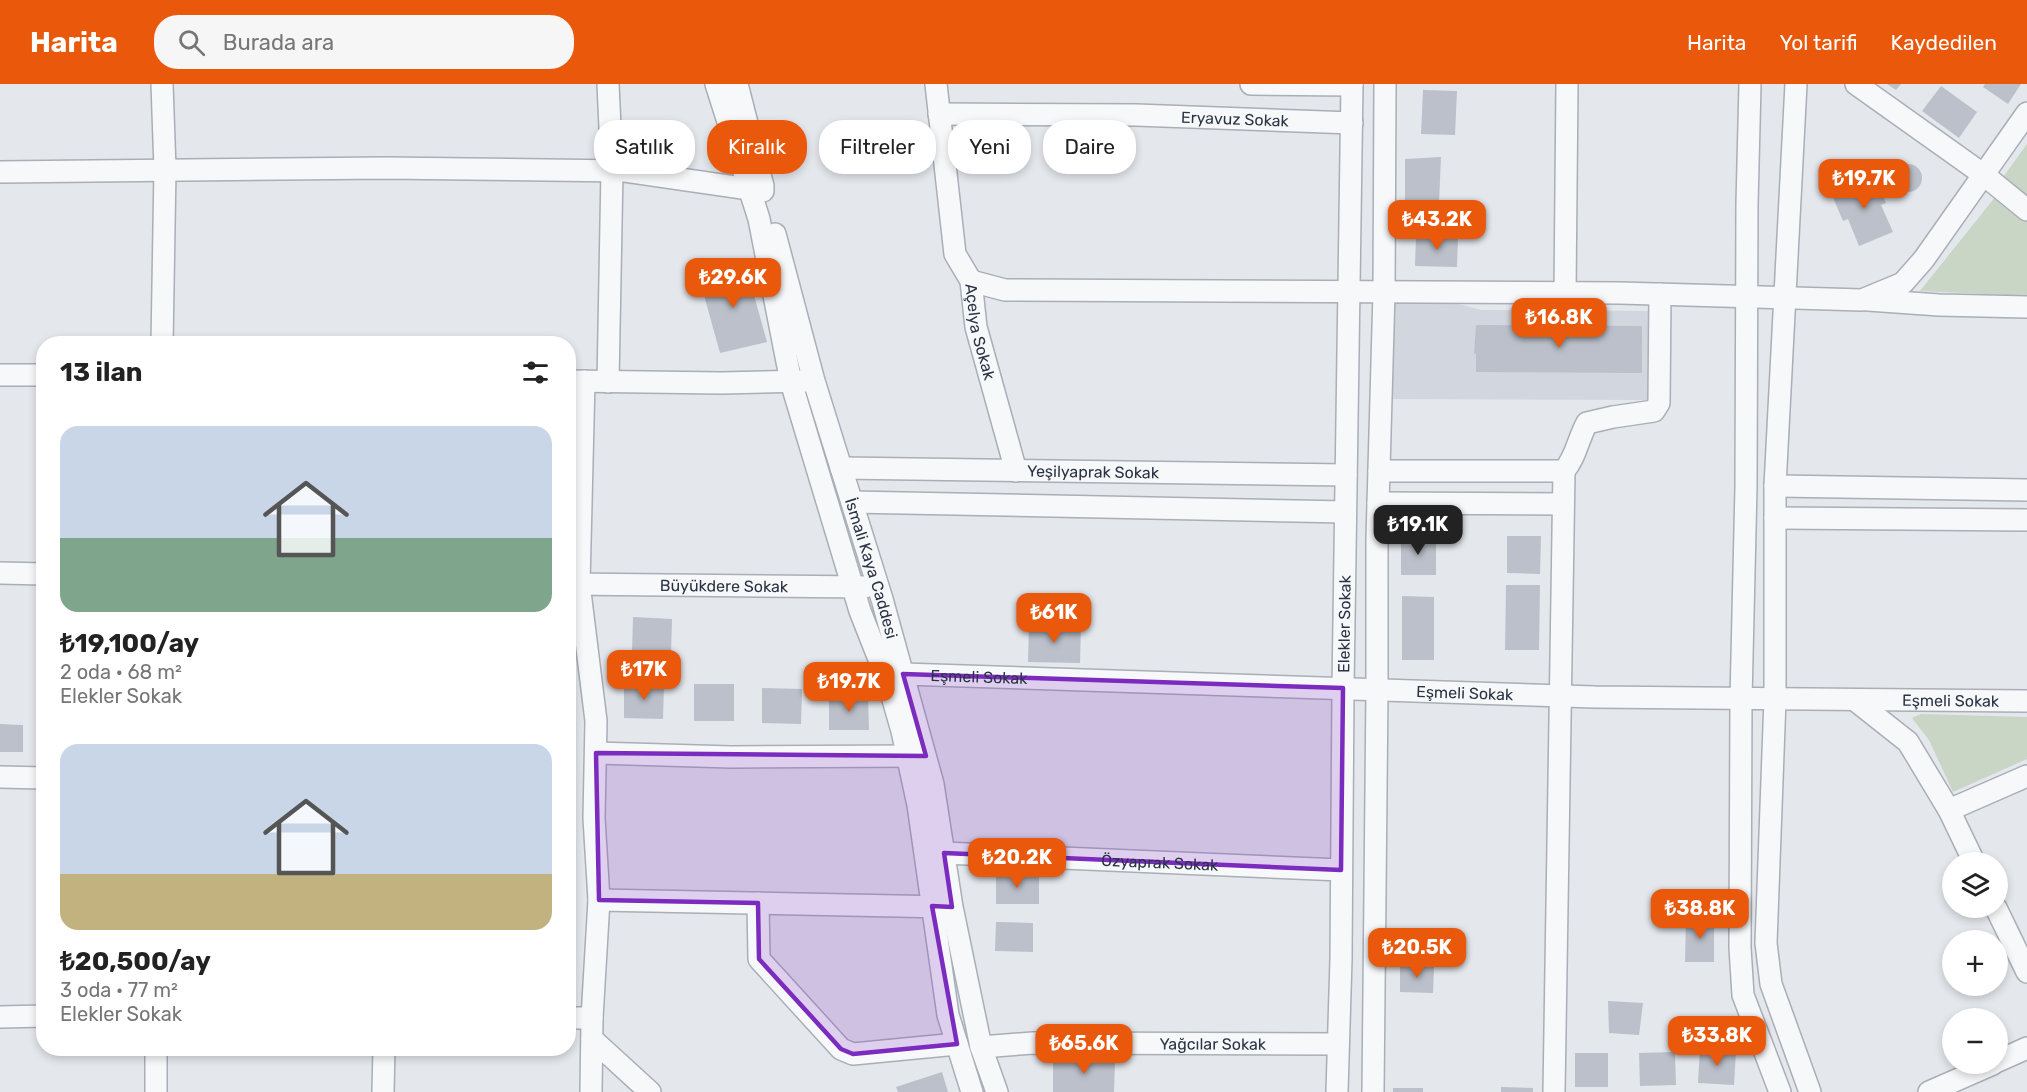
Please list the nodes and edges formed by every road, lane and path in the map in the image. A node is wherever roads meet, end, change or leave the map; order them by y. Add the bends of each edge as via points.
1 (162, 84) edge
2 (608, 84) edge
3 (716, 84) edge
4 (737, 84) edge
5 (936, 84) edge
6 (1251, 84) edge
7 (1385, 84) edge
8 (1567, 84) edge
9 (1750, 84) edge
10 (1796, 84) edge
11 (1856, 84) edge
12 (1352, 85) edge
13 (2027, 113) edge
14 (939, 114) junction
15 (610, 120) edge
16 (1352, 123) junction
17 (165, 169) junction
18 (594, 171) edge
19 (0, 172) edge
20 (612, 174) edge
21 (635, 174) edge
22 (1984, 175) junction
23 (757, 190) junction
24 (2027, 210) edge
25 (971, 281) junction
26 (1349, 292) junction
27 (1384, 292) junction
28 (1565, 293) junction
29 (1660, 294) junction
30 (1746, 297) junction
31 (1785, 298) junction
32 (1862, 300) junction
33 (2027, 307) edge
34 (162, 336) edge
35 (0, 375) edge
36 (36, 375) edge
37 (576, 381) edge
38 (814, 381) junction
39 (608, 382) junction
40 (791, 382) junction
41 (841, 468) junction
42 (1016, 471) junction
43 (1379, 471) junction
44 (1564, 471) junction
45 (1346, 475) junction
46 (1775, 486) junction
47 (2027, 490) edge
48 (852, 502) junction
49 (1378, 503) junction
50 (1563, 504) junction
51 (1345, 512) junction
52 (1775, 518) junction
53 (2027, 520) edge
54 (0, 573) edge
55 (36, 574) edge
56 (576, 584) edge
57 (853, 587) junction
58 (878, 587) junction
59 (576, 597) edge
60 (903, 674) junction
61 (1342, 688) junction
62 (1377, 690) junction
63 (1561, 696) junction
64 (1741, 699) junction
65 (1775, 699) junction
66 (1856, 700) junction
67 (2027, 701) edge
68 (596, 753) junction
69 (917, 756) junction
70 (2027, 776) edge
71 (0, 777) edge
72 (36, 778) edge
73 (1949, 810) junction
74 (1969, 852) edge
75 (944, 853) junction
76 (1341, 870) junction
77 (599, 900) junction
78 (758, 903) junction
79 (942, 907) junction
80 (2001, 918) edge
81 (2027, 972) edge
82 (36, 1016) edge
83 (0, 1017) edge
84 (576, 1021) edge
85 (592, 1028) junction
86 (957, 1044) junction
87 (1338, 1044) junction
88 (981, 1047) junction
89 (2027, 1048) edge
90 (156, 1056) edge
91 (384, 1056) edge
92 (2008, 1057) edge
93 (1970, 1074) edge
94 (156, 1092) edge
95 (384, 1092) edge
96 (591, 1092) edge
97 (650, 1092) edge
98 (972, 1092) edge
99 (997, 1092) edge
100 (1336, 1092) edge
101 (1373, 1092) edge
102 (1554, 1092) edge
103 (1780, 1092) edge
104 (1810, 1092) edge
105 (1929, 1092) edge

1 - 17 street
2 - 15 street
3 - 23 street
4 - 23 street, İsmali Kaya Caddesi
5 - 14 street, Açelya Sokak
6 - 12 street
7 - 27 street, Elekler Sokak
8 - 28 street
9 - 30 street
10 - 31 street
11 - 22 street
12 - 16 street, Elekler Sokak
13 - 22 street
14 - 16 street, Eryavuz Sokak via 1136,115
14 - 25 street, Açelya Sokak via 955,254
16 - 26 street, Elekler Sokak
17 - 18 street
17 - 19 street
17 - 34 street
20 - 39 street
21 - 23 street
22 - 24 street
22 - 32 street via 1903,283
23 - 38 street, İsmali Kaya Caddesi
23 - 40 street via 759,219
25 - 26 street via 1005,290
25 - 42 street, Açelya Sokak via 976,327
26 - 27 street
26 - 45 street, Elekler Sokak
27 - 28 street
27 - 43 street, Elekler Sokak
28 - 29 street
29 - 30 street
29 - 44 street via 1659,403 1654,411 1587,423 1573,461
30 - 31 street
30 - 64 street
31 - 32 street
31 - 46 street
32 - 33 street
35 - 36 street
37 - 39 street
38 - 40 street
38 - 41 street, İsmali Kaya Caddesi
39 - 40 street
40 - 57 street
41 - 42 street, Yeşilyaprak Sokak
41 - 48 street, İsmali Kaya Caddesi
42 - 45 street, Yeşilyaprak Sokak
43 - 44 street
43 - 49 street, Elekler Sokak
44 - 50 street
45 - 51 street, Elekler Sokak
46 - 47 street
46 - 52 street
48 - 51 street
48 - 58 street, İsmali Kaya Caddesi
49 - 50 street
49 - 62 street, Elekler Sokak
50 - 63 street
51 - 61 street, Elekler Sokak
52 - 53 street
52 - 65 street
54 - 55 street
56 - 57 street, Büyükdere Sokak
57 - 58 street, Büyükdere Sokak
57 - 69 street
58 - 60 street, İsmali Kaya Caddesi
59 - 68 street via 596,722
60 - 61 street, Eşmeli Sokak
60 - 69 street, İsmali Kaya Caddesi
61 - 62 street, Eşmeli Sokak
61 - 76 street, Elekler Sokak
62 - 63 street, Eşmeli Sokak
62 - 101 street, Elekler Sokak
63 - 64 street, Eşmeli Sokak
63 - 102 street
64 - 65 street, Eşmeli Sokak
64 - 103 street via 1743,995
65 - 66 street, Eşmeli Sokak
65 - 104 street via 1766,943 1771,984
66 - 67 street, Eşmeli Sokak
66 - 73 street via 1908,742
68 - 69 street
68 - 77 street via 594,818
69 - 75 street, İsmali Kaya Caddesi via 933,784
69 - 79 street via 918,806
70 - 73 street
71 - 72 street
73 - 74 street
75 - 76 street, Özyaprak Sokak
75 - 79 street, İsmali Kaya Caddesi
76 - 87 street, Elekler Sokak
77 - 78 street
77 - 85 street
78 - 79 street
78 - 86 street via 759,959 841,1049 853,1054
79 - 86 street via 948,1015
79 - 88 street, İsmali Kaya Caddesi
80 - 81 street
82 - 83 street
84 - 85 street
85 - 96 street
85 - 97 street
86 - 98 street
87 - 88 street, Yağcılar Sokak via 1033,1043
87 - 100 street, Elekler Sokak
88 - 99 street, İsmali Kaya Caddesi
89 - 92 street
90 - 94 street
91 - 95 street
93 - 105 street

